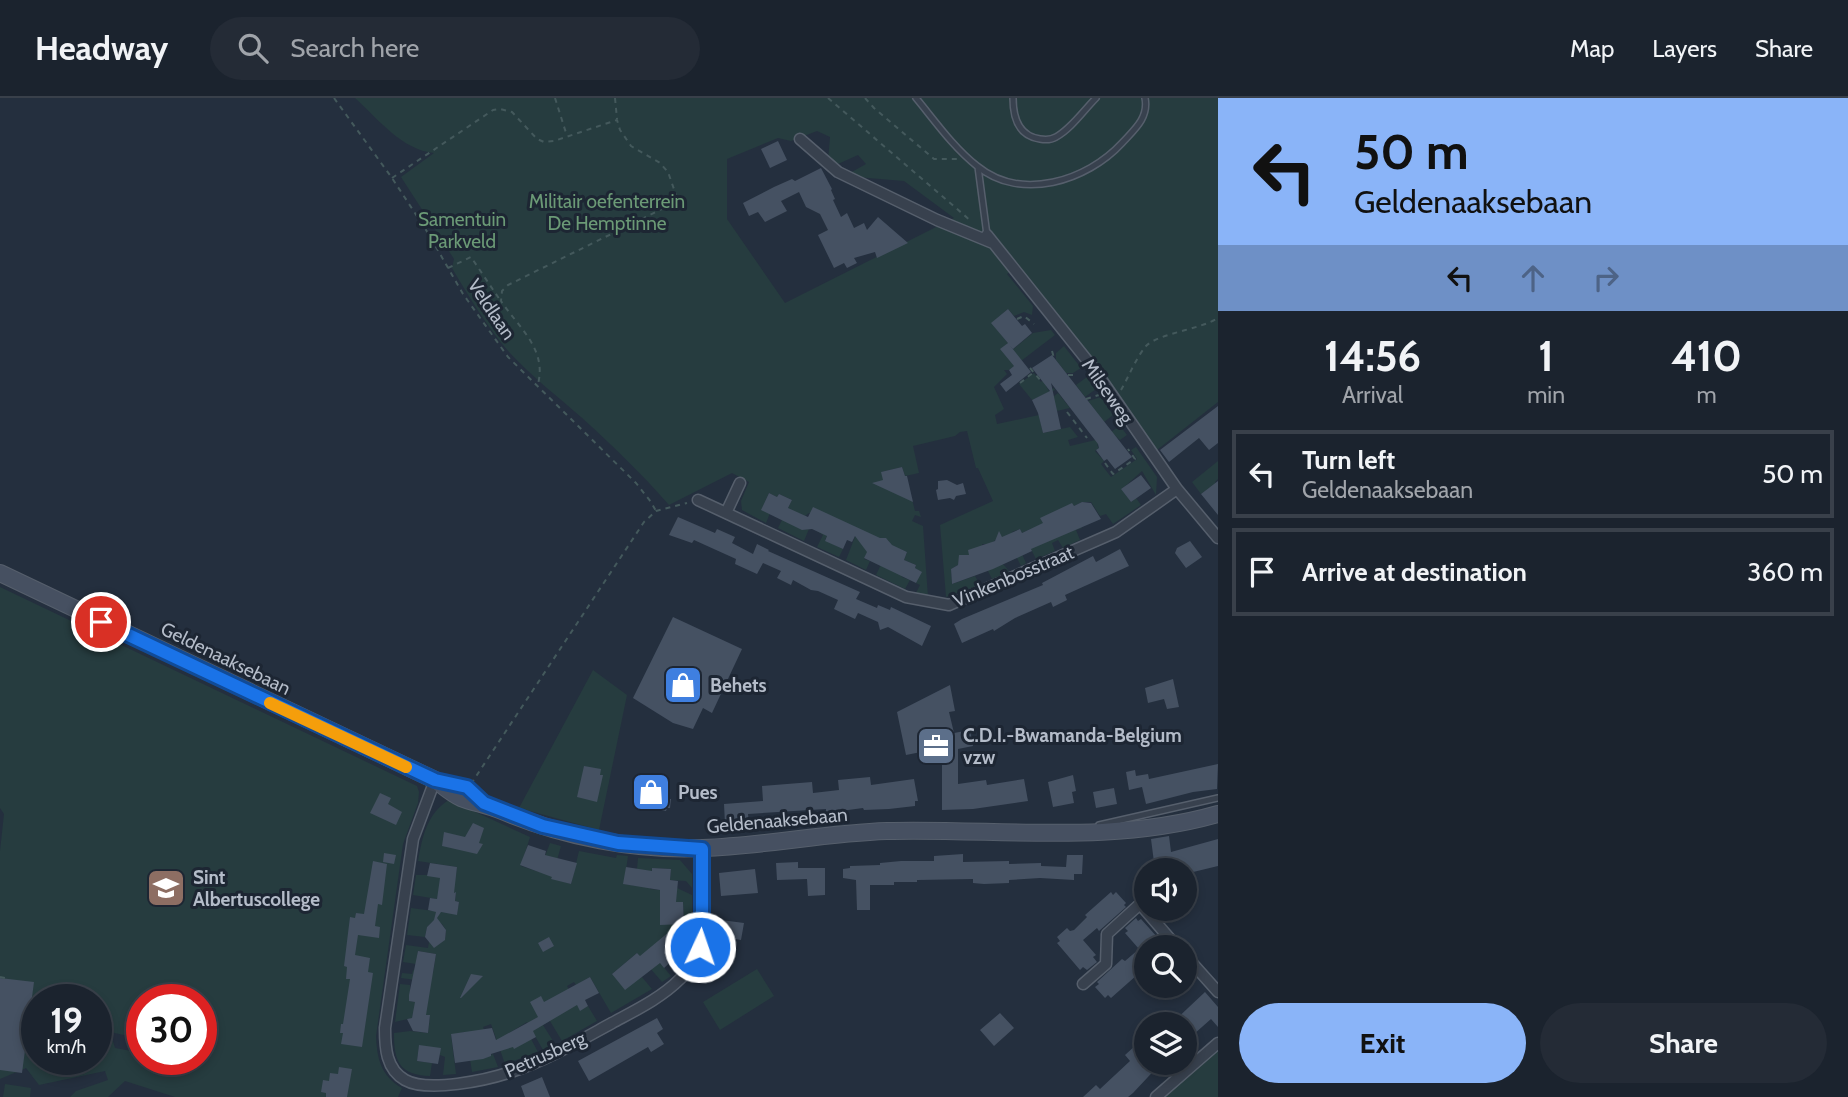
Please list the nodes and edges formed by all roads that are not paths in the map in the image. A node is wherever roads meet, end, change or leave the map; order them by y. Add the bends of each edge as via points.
1 (916, 98) edge
2 (1013, 98) edge
3 (1096, 98) edge
4 (1145, 98) edge
5 (800, 139) dead end
6 (978, 167) junction
7 (988, 235) joint
8 (996, 244) junction
9 (740, 483) dead end
10 (1177, 489) junction
11 (698, 500) road end
12 (726, 513) junction
13 (1217, 536) edge
14 (0, 573) edge
15 (435, 780) junction
16 (1218, 798) edge
17 (1218, 814) edge
18 (1080, 832) junction
19 (702, 849) junction
20 (1166, 935) edge
21 (1197, 968) edge
22 (1083, 984) dead end
23 (1218, 992) edge
24 (1218, 1043) edge
25 (1156, 1097) edge

1 - 6 lane
2 - 3 lane via 1013,114 1024,134 1047,140 1058,136
4 - 6 lane via 1142,121 1113,153 1076,177 1032,184 1009,181
5 - 8 street via 838,172
6 - 7 lane
7 - 8 street, Milseweg
8 - 10 street, Milseweg via 1115,399
9 - 12 street
10 - 12 street, Vinkenbosstraat via 1116,532 949,605 906,597
10 - 13 street, Milseweg
11 - 12 street, Vinkenbosstraat
14 - 15 street, Geldenaaksebaan
15 - 19 street, Geldenaaksebaan via 467,787 543,826 597,839
15 - 19 street, Petrusberg via 413,839 385,1028 392,1069 414,1084 448,1084 510,1072 564,1049 670,988 689,968 702,937
16 - 18 lane, Geldenaaksebaan
17 - 18 street, Geldenaaksebaan via 1115,833
18 - 19 street, Geldenaaksebaan via 887,831
20 - 22 street via 1139,904 1107,933 1106,964
21 - 23 street
24 - 25 street

